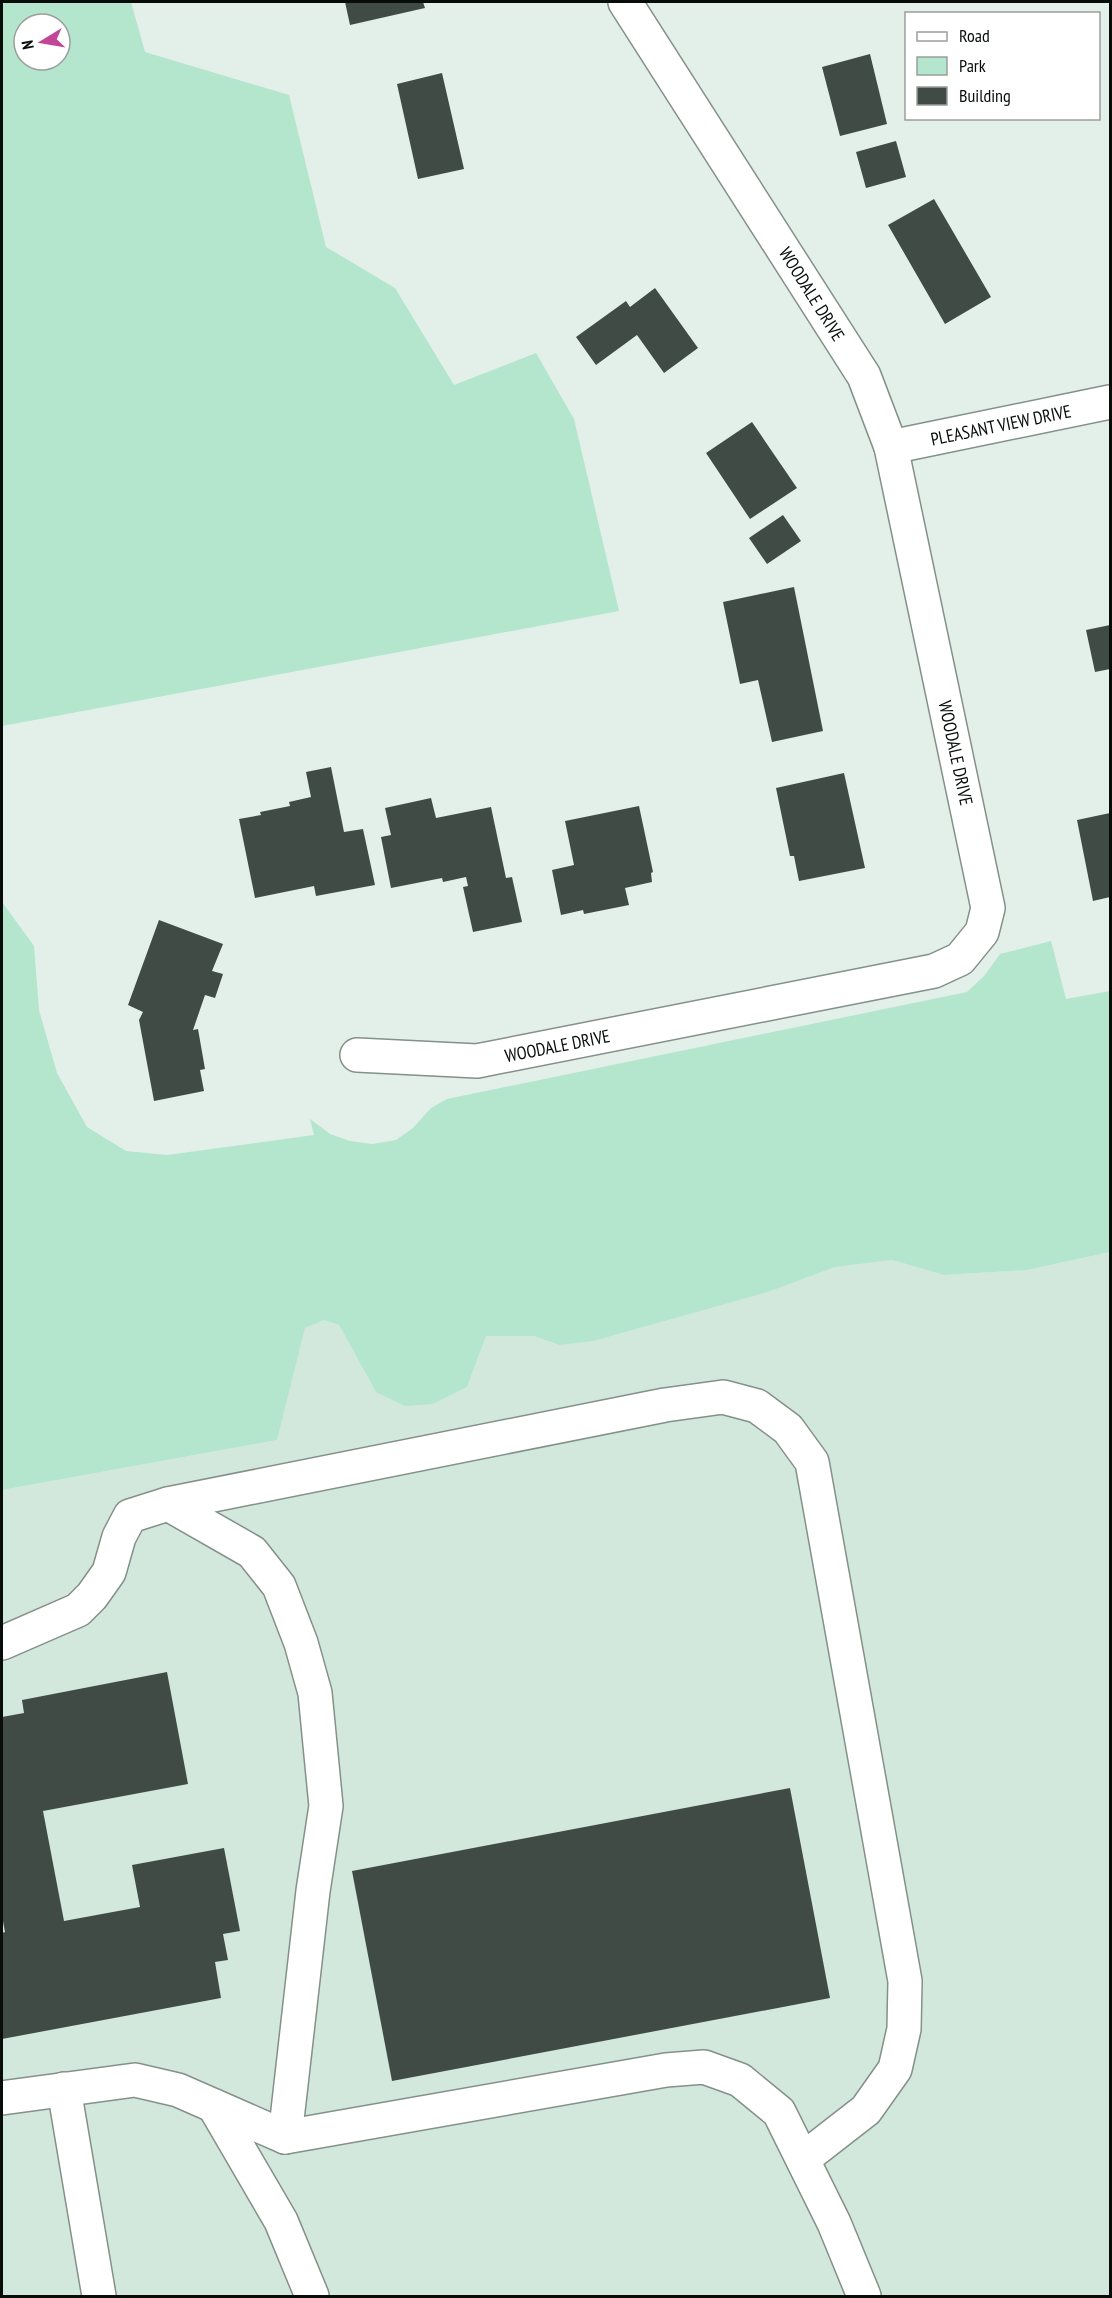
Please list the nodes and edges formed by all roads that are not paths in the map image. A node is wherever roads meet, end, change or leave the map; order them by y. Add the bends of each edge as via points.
1 (625, 2) edge
2 (1110, 402) edge
3 (891, 447) junction
4 (357, 1055) dead end
5 (168, 1504) junction
6 (2, 1643) edge
7 (64, 2089) junction
8 (2, 2098) edge
9 (214, 2106) junction
10 (285, 2137) junction
11 (802, 2158) junction
12 (99, 2296) edge
13 (312, 2296) edge
14 (864, 2296) edge

1 - 3 street, WOODALE DRIVE via 864,376
2 - 3 street, PLEASANT VIEW DRIVE
3 - 4 street, WOODALE DRIVE via 988,908 982,932 960,959 934,971 477,1061
5 - 6 street via 130,1516 109,1572 78,1610
5 - 10 street via 252,1552 279,1586 315,1693 326,1806
5 - 11 street via 665,1405 723,1397 757,1407 788,1429 812,1462 905,1981 904,2029 895,2069 866,2110
7 - 8 street
7 - 9 street via 135,2080 178,2090
7 - 12 street
9 - 10 street
9 - 13 street via 281,2221
10 - 11 street via 666,2070 704,2067 740,2080 779,2112
11 - 14 street

